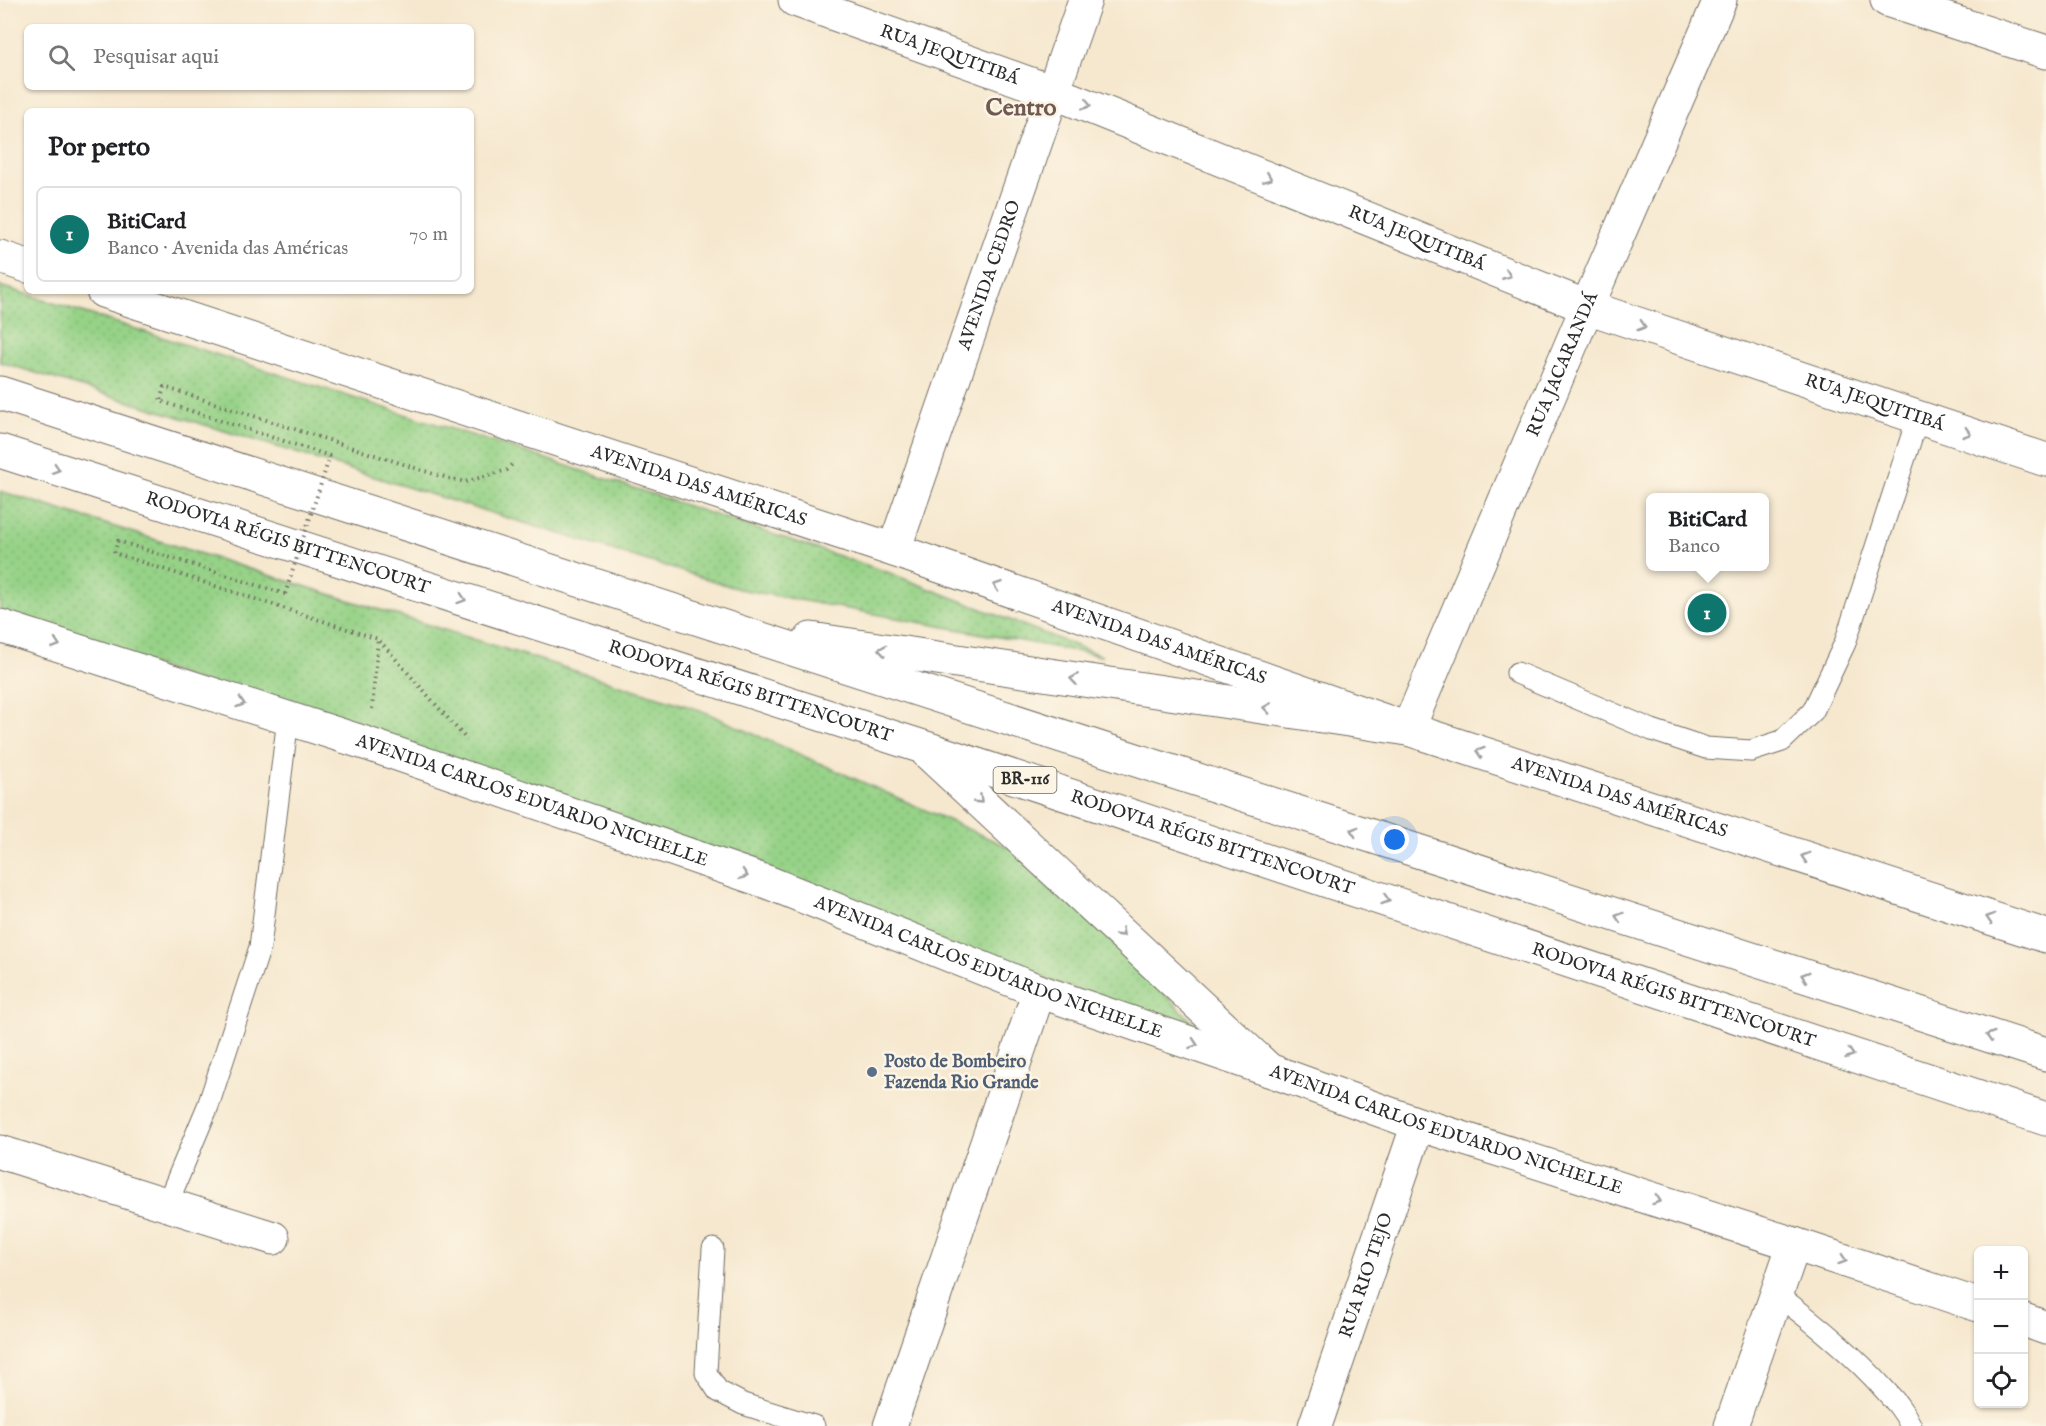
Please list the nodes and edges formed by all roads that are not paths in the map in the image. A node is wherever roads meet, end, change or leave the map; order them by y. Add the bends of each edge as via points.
1 (795, 0) edge
2 (1085, 0) edge
3 (1720, 0) edge
4 (1887, 0) edge
5 (2046, 52) edge
6 (1053, 92) junction
7 (0, 257) edge
8 (24, 265) edge
9 (112, 294) edge
10 (1587, 307) junction
11 (0, 393) edge
12 (1918, 417) junction
13 (0, 452) edge
14 (2046, 460) edge
15 (894, 550) junction
16 (715, 625) junction
17 (0, 626) edge
18 (1517, 673) dead end
19 (288, 718) junction
20 (1408, 729) junction
21 (920, 746) junction
22 (2046, 936) edge
23 (1039, 991) junction
24 (2046, 1054) edge
25 (1269, 1070) junction
26 (2046, 1119) edge
27 (1418, 1124) junction
28 (0, 1152) edge
29 (167, 1204) junction
30 (273, 1238) dead end
31 (1794, 1244) junction
32 (713, 1249) dead end
33 (1776, 1294) junction
34 (1974, 1304) edge
35 (2028, 1321) edge
36 (2046, 1328) edge
37 (814, 1426) edge
38 (890, 1426) edge
39 (1315, 1426) edge
40 (1731, 1426) edge
41 (1911, 1426) edge

1 - 6 main road, RUA JEQUITIBÁ
2 - 6 main road, AVENIDA CEDRO
3 - 10 main road, RUA JACARANDÁ
4 - 5 main road
6 -> 10 main road, RUA JEQUITIBÁ
6 - 15 main road, AVENIDA CEDRO
7 - 8 main road
9 - 15 main road, AVENIDA DAS AMÉRICAS
10 -> 12 main road, RUA JEQUITIBÁ
10 - 20 main road, RUA JACARANDÁ
11 - 16 main road
12 -> 14 main road, RUA JEQUITIBÁ
12 - 18 lane via 1845,643 1813,711 1782,741 1751,751 1706,748 1652,730
13 -> 21 main road, RODOVIA RÉGIS BITTENCOURT / BR-116
20 -> 15 main road, AVENIDA DAS AMÉRICAS
20 -> 16 main road
24 -> 16 main road
17 -> 19 main road, AVENIDA CARLOS EDUARDO NICHELLE
19 -> 23 main road, AVENIDA CARLOS EDUARDO NICHELLE via 767,882
19 - 29 lane via 260,947 208,1106
22 -> 20 main road, AVENIDA DAS AMÉRICAS
21 -> 25 main road
21 -> 26 main road, RODOVIA RÉGIS BITTENCOURT / BR-116
23 -> 25 main road, AVENIDA CARLOS EDUARDO NICHELLE
23 - 38 main road
25 - 27 main road, AVENIDA CARLOS EDUARDO NICHELLE
27 -> 31 main road, AVENIDA CARLOS EDUARDO NICHELLE
27 - 39 main road, RUA RIO TEJO
28 - 29 main road
29 - 30 main road
31 - 33 main road
31 -> 34 main road, AVENIDA CARLOS EDUARDO NICHELLE
32 - 37 lane via 706,1373 718,1391 743,1404
33 - 40 main road
33 - 41 lane via 1864,1367 1905,1413
35 - 36 main road

